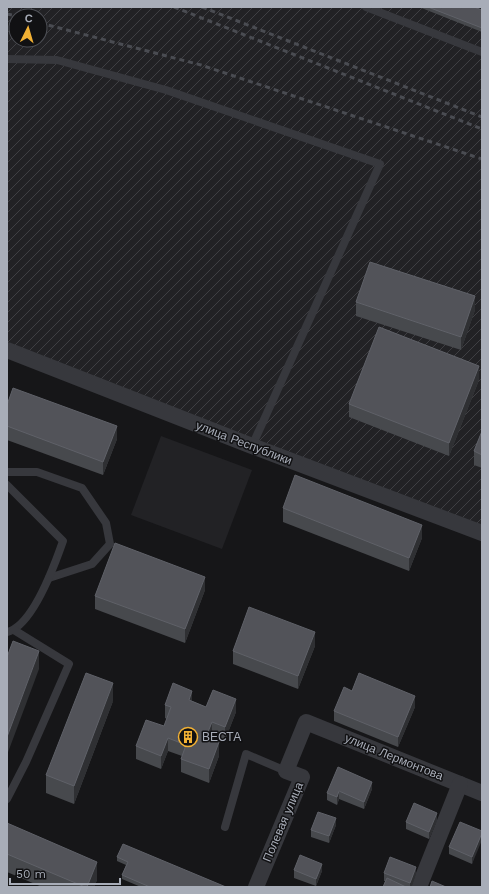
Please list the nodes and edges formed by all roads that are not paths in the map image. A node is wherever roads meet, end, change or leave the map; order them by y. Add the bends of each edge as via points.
1 (366, 7) edge
2 (482, 52) edge
3 (7, 59) edge
4 (7, 350) edge
5 (252, 446) junction
6 (7, 472) edge
7 (7, 485) edge
8 (482, 533) edge
9 (49, 578) junction
10 (11, 631) edge
11 (306, 722) joint
12 (286, 771) junction
13 (460, 784) junction
14 (482, 793) edge
15 (7, 799) edge
16 (225, 827) dead end
17 (256, 887) edge
18 (420, 887) edge

1 - 2 lane
3 - 5 lane via 57,60 166,90 380,164
4 - 5 street, улица Республики
5 - 8 street, улица Республики
6 - 9 lane via 37,472 82,488 106,523 110,544 92,564
7 - 9 lane via 63,541
9 - 10 lane via 30,613
10 - 15 lane via 69,664
11 - 12 street, Полевая улица
11 - 13 street, улица Лермонтова
12 - 16 lane via 246,754
12 - 17 street, Полевая улица via 302,777
13 - 14 street, улица Лермонтова
13 - 18 street

